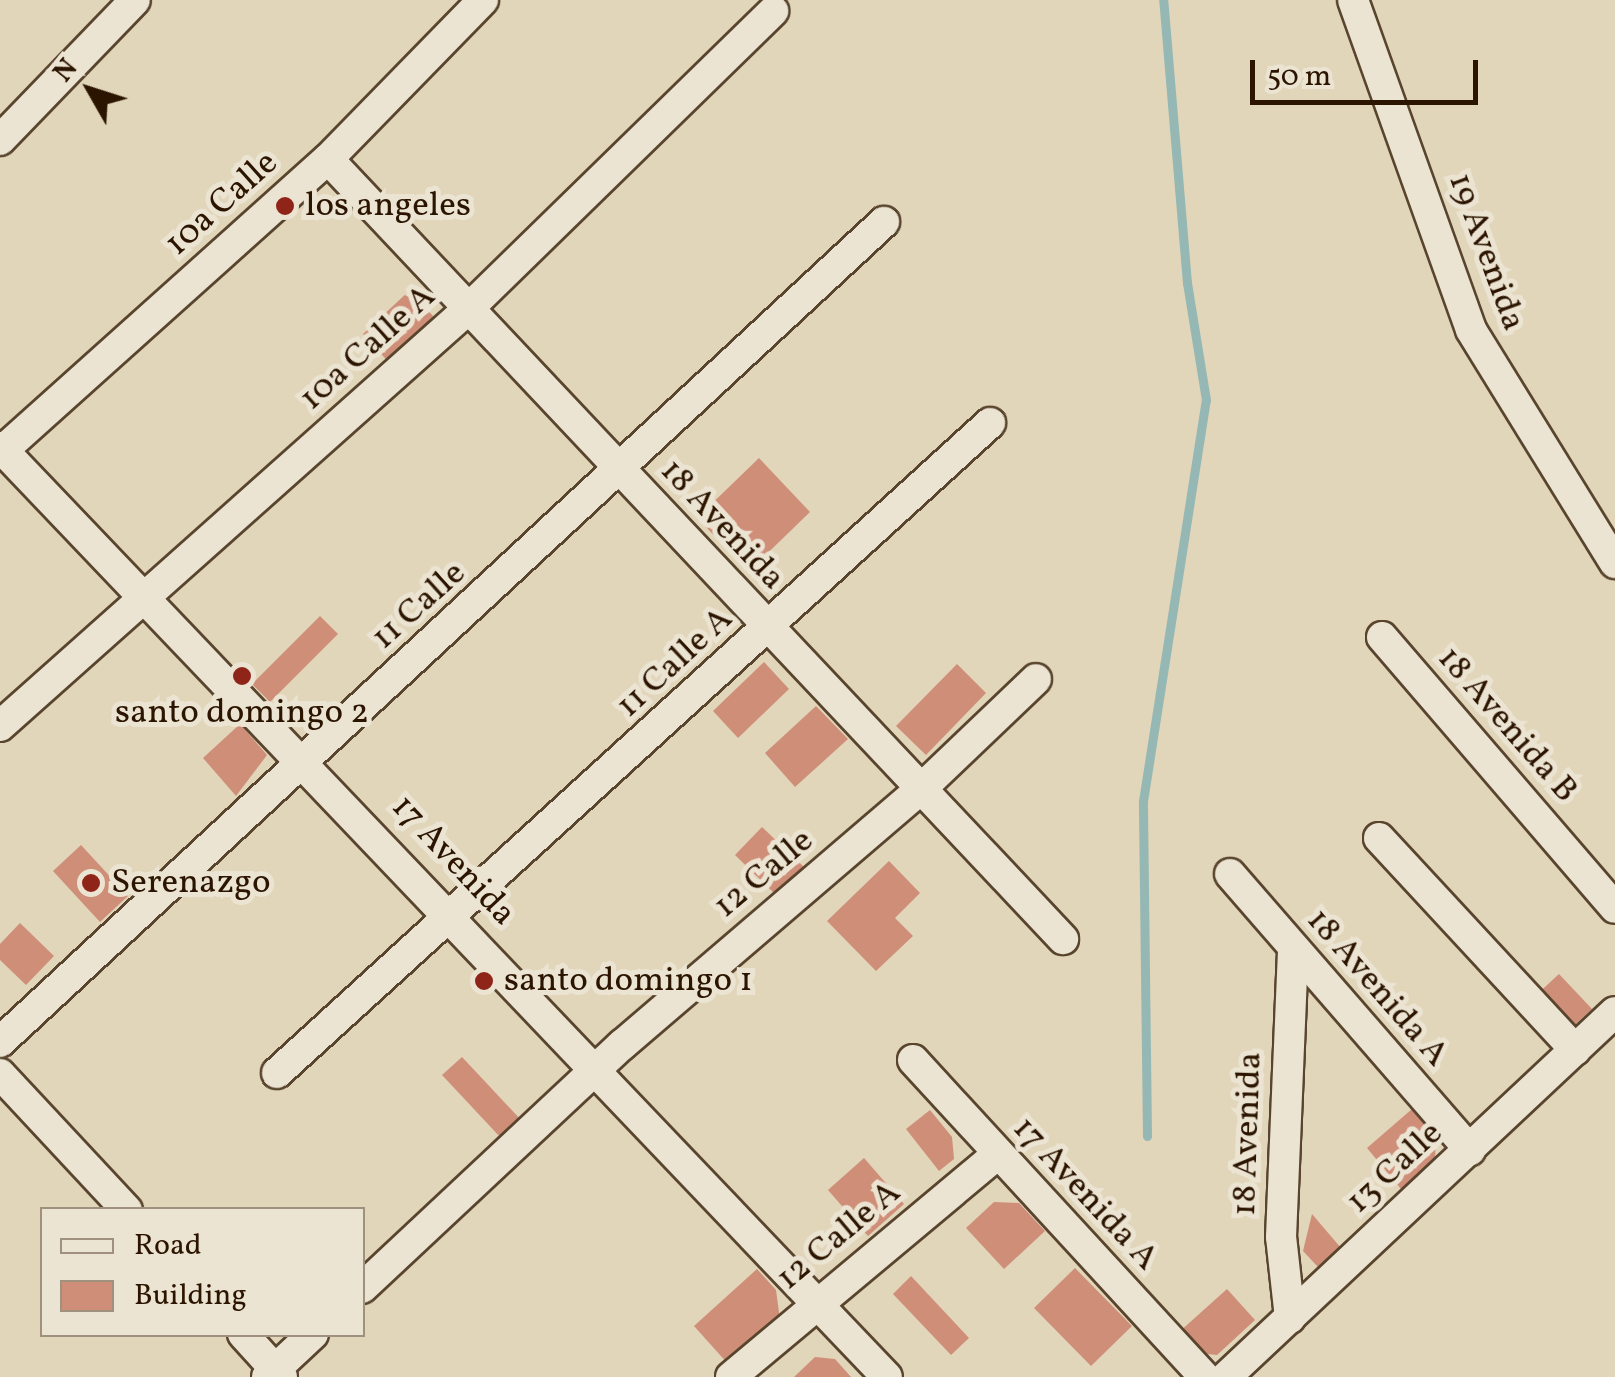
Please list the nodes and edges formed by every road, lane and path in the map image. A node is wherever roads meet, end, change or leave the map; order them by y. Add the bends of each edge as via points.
1 (135, 0) edge
2 (1353, 0) edge
3 (467, 5) edge
4 (773, 11) dead end
5 (0, 140) edge
6 (328, 159) junction
7 (884, 222) dead end
8 (467, 310) junction
9 (990, 423) dead end
10 (1, 450) edge
11 (621, 473) junction
12 (1615, 563) edge
13 (143, 598) junction
14 (768, 628) junction
15 (1382, 637) dead end
16 (1036, 679) dead end
17 (0, 726) edge
18 (307, 760) junction
19 (921, 790) junction
20 (1378, 838) dead end
21 (1230, 874) dead end
22 (1615, 908) edge
23 (455, 918) junction
24 (1064, 940) dead end
25 (1293, 952) junction
26 (1615, 1012) edge
27 (0, 1042) edge
28 (1574, 1050) junction
29 (912, 1060) dead end
30 (598, 1068) junction
31 (277, 1073) dead end
32 (0, 1074) edge
33 (1470, 1150) junction
34 (998, 1154) junction
35 (124, 1207) edge
36 (365, 1285) edge
37 (816, 1303) junction
38 (1290, 1318) junction
39 (245, 1337) edge
40 (311, 1337) edge
41 (275, 1375) edge
42 (731, 1377) edge
43 (887, 1377) edge
44 (1204, 1377) edge
45 (1226, 1377) edge

1 - 5 street
2 - 12 street, 19 Avenida via 1471,330
3 - 6 street, 10a Calle
4 - 8 street, 10a Calle A
6 - 8 street, 18 Avenida
6 - 10 street, 10a Calle
7 - 11 street, 11 Calle
8 - 11 street, 18 Avenida
8 - 13 street, 10a Calle A
9 - 14 street, 11 Calle A
10 - 13 street, 17 Avenida
11 - 14 street, 18 Avenida
11 - 18 street, 11 Calle
13 - 17 street, 10a Calle A
13 - 18 street, 17 Avenida
14 - 19 street, 18 Avenida
14 - 23 street, 11 Calle A
15 - 22 street, 18 Avenida B
16 - 19 street, 12 Calle
18 - 23 street, 17 Avenida
18 - 27 street, 11 Calle
19 - 24 street, 18 Avenida
19 - 30 street, 12 Calle
20 - 28 street
21 - 25 street, 18 Avenida A
23 - 30 street, 17 Avenida
23 - 31 street, 11 Calle A
25 - 33 street, 18 Avenida A
25 - 38 street, 18 Avenida via 1281,1236
26 - 28 street, 13 Calle
28 - 33 street, 13 Calle
29 - 34 street, 17 Avenida A
30 - 36 street, 12 Calle
30 - 37 street, 17 Avenida
32 - 35 street
33 - 38 street, 13 Calle
34 - 37 street, 12 Calle A
34 - 44 street, 17 Avenida A
37 - 42 street, 12 Calle A
37 - 43 street, 17 Avenida
38 - 45 street, 13 Calle
39 - 41 street
40 - 41 street

